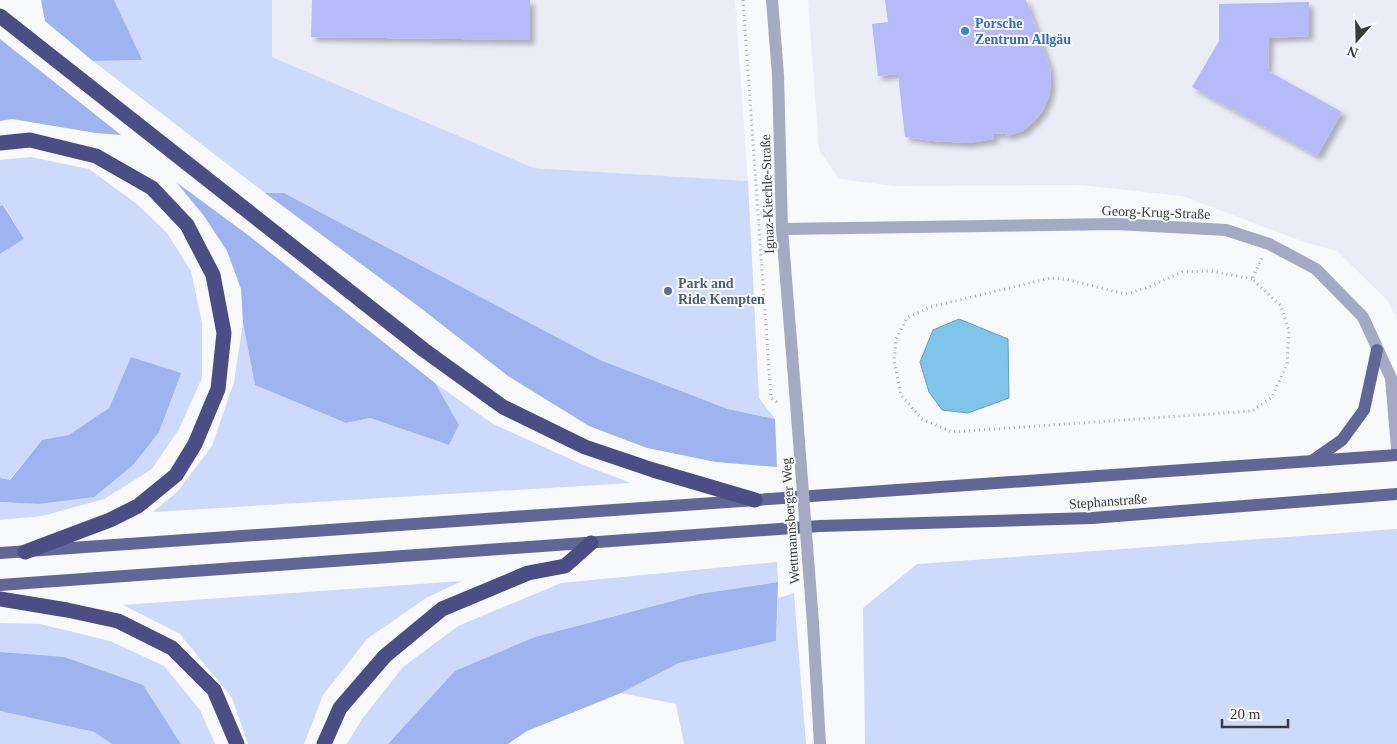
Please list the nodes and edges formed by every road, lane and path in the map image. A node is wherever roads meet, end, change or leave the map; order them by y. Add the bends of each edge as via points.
1 (743, 0) edge
2 (772, 0) edge
3 (0, 16) edge
4 (0, 144) edge
5 (782, 229) junction
6 (1269, 244) junction
7 (1252, 279) junction
8 (1377, 350) junction
9 (771, 398) dead end
10 (797, 416) joint
11 (1397, 448) edge
12 (1397, 455) edge
13 (1312, 461) junction
14 (1397, 494) edge
15 (755, 500) junction
16 (591, 543) junction
17 (25, 552) junction
18 (0, 553) edge
19 (0, 585) edge
20 (0, 600) edge
21 (237, 744) edge
22 (324, 744) edge
23 (820, 744) edge

1 - 9 path
2 - 5 street, Ignaz-Kiechle-Straße via 778,75
3 - 15 highway via 424,350 503,407 585,447
4 - 17 highway via 30,140 96,156 152,188 187,224 213,275 224,333 218,389 195,444 176,475 138,506
5 - 6 street, Georg-Krug-Straße via 1116,224 1226,230
5 - 10 street, Ignaz-Kiechle-Straße
6 - 7 path
6 - 8 street, Georg-Krug-Straße via 1316,269 1362,318
7 - 7 path via 1280,306 1289,331 1287,364 1272,398 1252,411 952,432 922,419 901,395 894,361 896,340 907,318 930,307 1051,278 1065,278 1126,294 1182,272 1210,271
8 - 11 street, Georg-Krug-Straße via 1391,378
8 - 13 main road via 1364,410 1342,440
10 - 23 street, Wettmannsberger Weg, bridge
12 - 13 main road, Stephanstraße
13 - 15 main road, Stephanstraße
14 - 16 main road, Stephanstraße via 1092,518 820,526
15 - 17 main road, Stephanstraße
16 - 19 main road, Stephanstraße
16 - 22 highway via 565,566 528,572 442,609 385,656 340,708
17 - 18 main road, Stephanstraße
20 - 21 highway via 118,620 172,648 214,690

